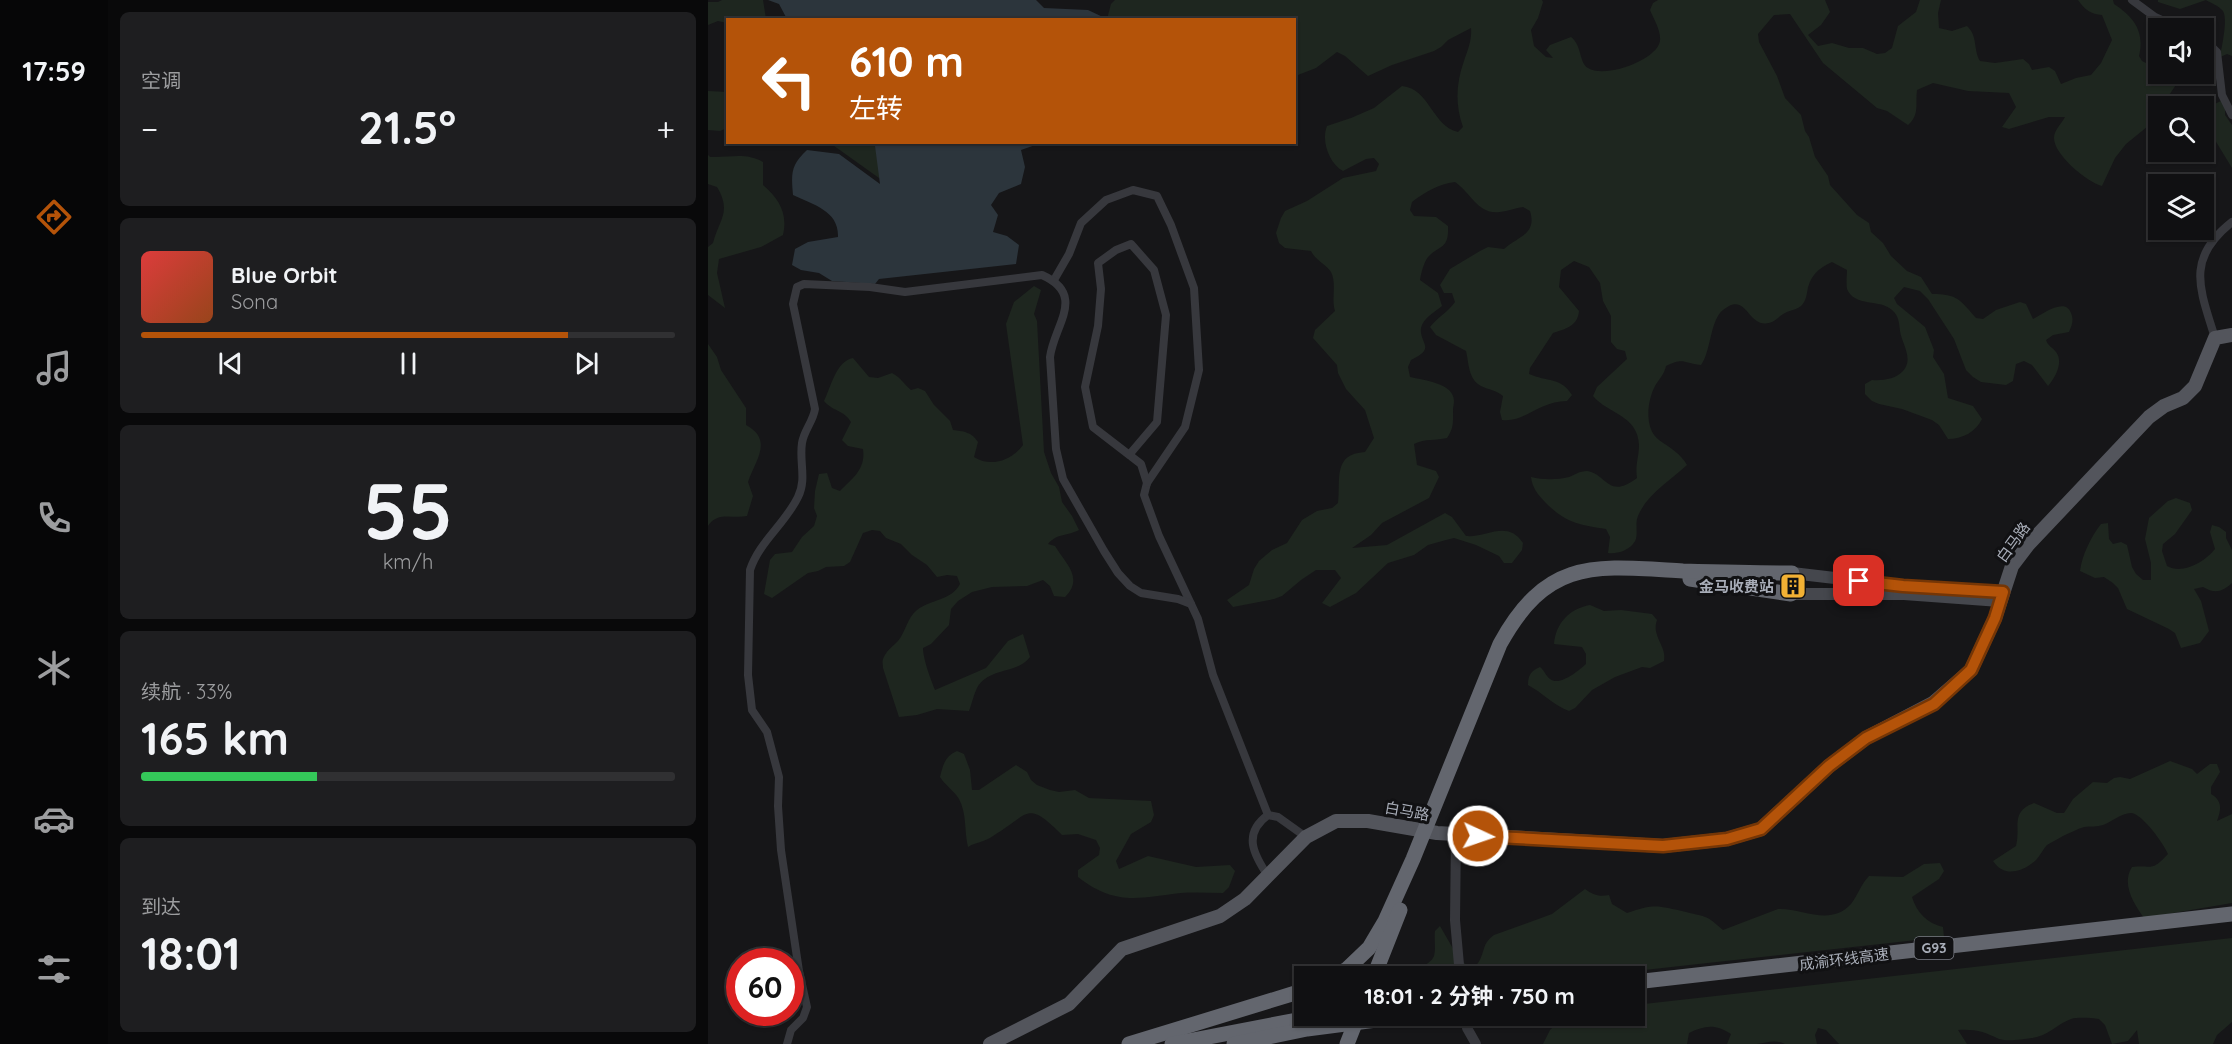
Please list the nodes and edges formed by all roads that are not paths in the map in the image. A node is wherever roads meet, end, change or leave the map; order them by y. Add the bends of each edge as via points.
1 (2132, 0) edge
2 (2157, 18) edge
3 (2214, 49) edge
4 (2232, 115) edge
5 (2232, 222) edge
6 (1054, 280) junction
7 (2232, 336) edge
8 (2215, 338) junction
9 (1129, 455) junction
10 (1147, 483) junction
11 (1792, 573) joint
12 (1791, 594) joint
13 (2001, 596) junction
14 (1191, 604) junction
15 (1440, 802) junction
16 (1268, 815) junction
17 (1456, 834) junction
18 (1306, 837) junction
19 (1416, 860) junction
20 (1268, 876) junction
21 (2232, 914) edge
22 (2232, 925) edge
23 (1350, 966) edge
24 (1378, 966) edge
25 (1459, 966) edge
26 (1645, 981) edge
27 (1645, 992) edge
28 (1294, 993) edge
29 (1294, 1021) edge
30 (1330, 1026) edge
31 (1354, 1026) edge
32 (1468, 1026) edge
33 (788, 1044) edge
34 (990, 1044) edge
35 (1129, 1044) edge
36 (1172, 1044) edge
37 (1234, 1044) edge
38 (1347, 1044) edge
39 (1476, 1044) edge

1 - 2 street
3 - 4 street via 2222,95
5 - 8 street via 2212,240 2199,275
6 - 10 street via 1081,223 1106,200 1133,190 1156,196 1194,288 1199,370 1185,427
6 - 14 street via 1066,301 1050,357 1056,449 1064,479 1104,551 1130,586 1141,593
6 - 33 street via 1042,275 905,292 804,284 797,287 794,295 815,409 802,444 803,483 798,498 755,555 750,570 748,675 752,710 767,732 779,777 781,850 807,1007 791,1030
7 - 8 main road
8 - 13 main road, 白马路 via 2195,386 2183,398 2149,417 2028,545 2013,566
9 - 9 street via 1093,428 1085,387 1099,317 1098,263 1131,244 1154,270 1166,315 1157,422
9 - 10 street via 1141,464
10 - 14 street via 1144,495
11 - 13 main road
11 - 15 highway via 1606,567 1572,573 1550,584 1513,620 1500,644
12 - 13 main road
12 - 15 highway via 1632,574 1576,579 1554,590 1519,624 1506,647
13 - 17 main road, 白马路 via 1971,670 1934,704 1866,738 1761,829 1727,839 1663,846
14 - 16 street via 1213,675
15 - 19 highway
16 - 18 street via 1278,817
16 - 20 street via 1259,822 1252,847
17 - 18 main road, 白马路 via 1368,821 1336,822
17 - 25 street via 1455,920
18 - 20 main road, 白马路
19 - 23 highway via 1369,948
19 - 24 highway
20 - 34 main road, 白马路 via 1220,916 1122,949 1069,1004
21 - 26 highway, 成渝环线高速 / G93
22 - 27 highway, 成渝环线高速 / G93
28 - 35 highway
29 - 36 highway
30 - 37 highway
31 - 38 highway
32 - 39 street

